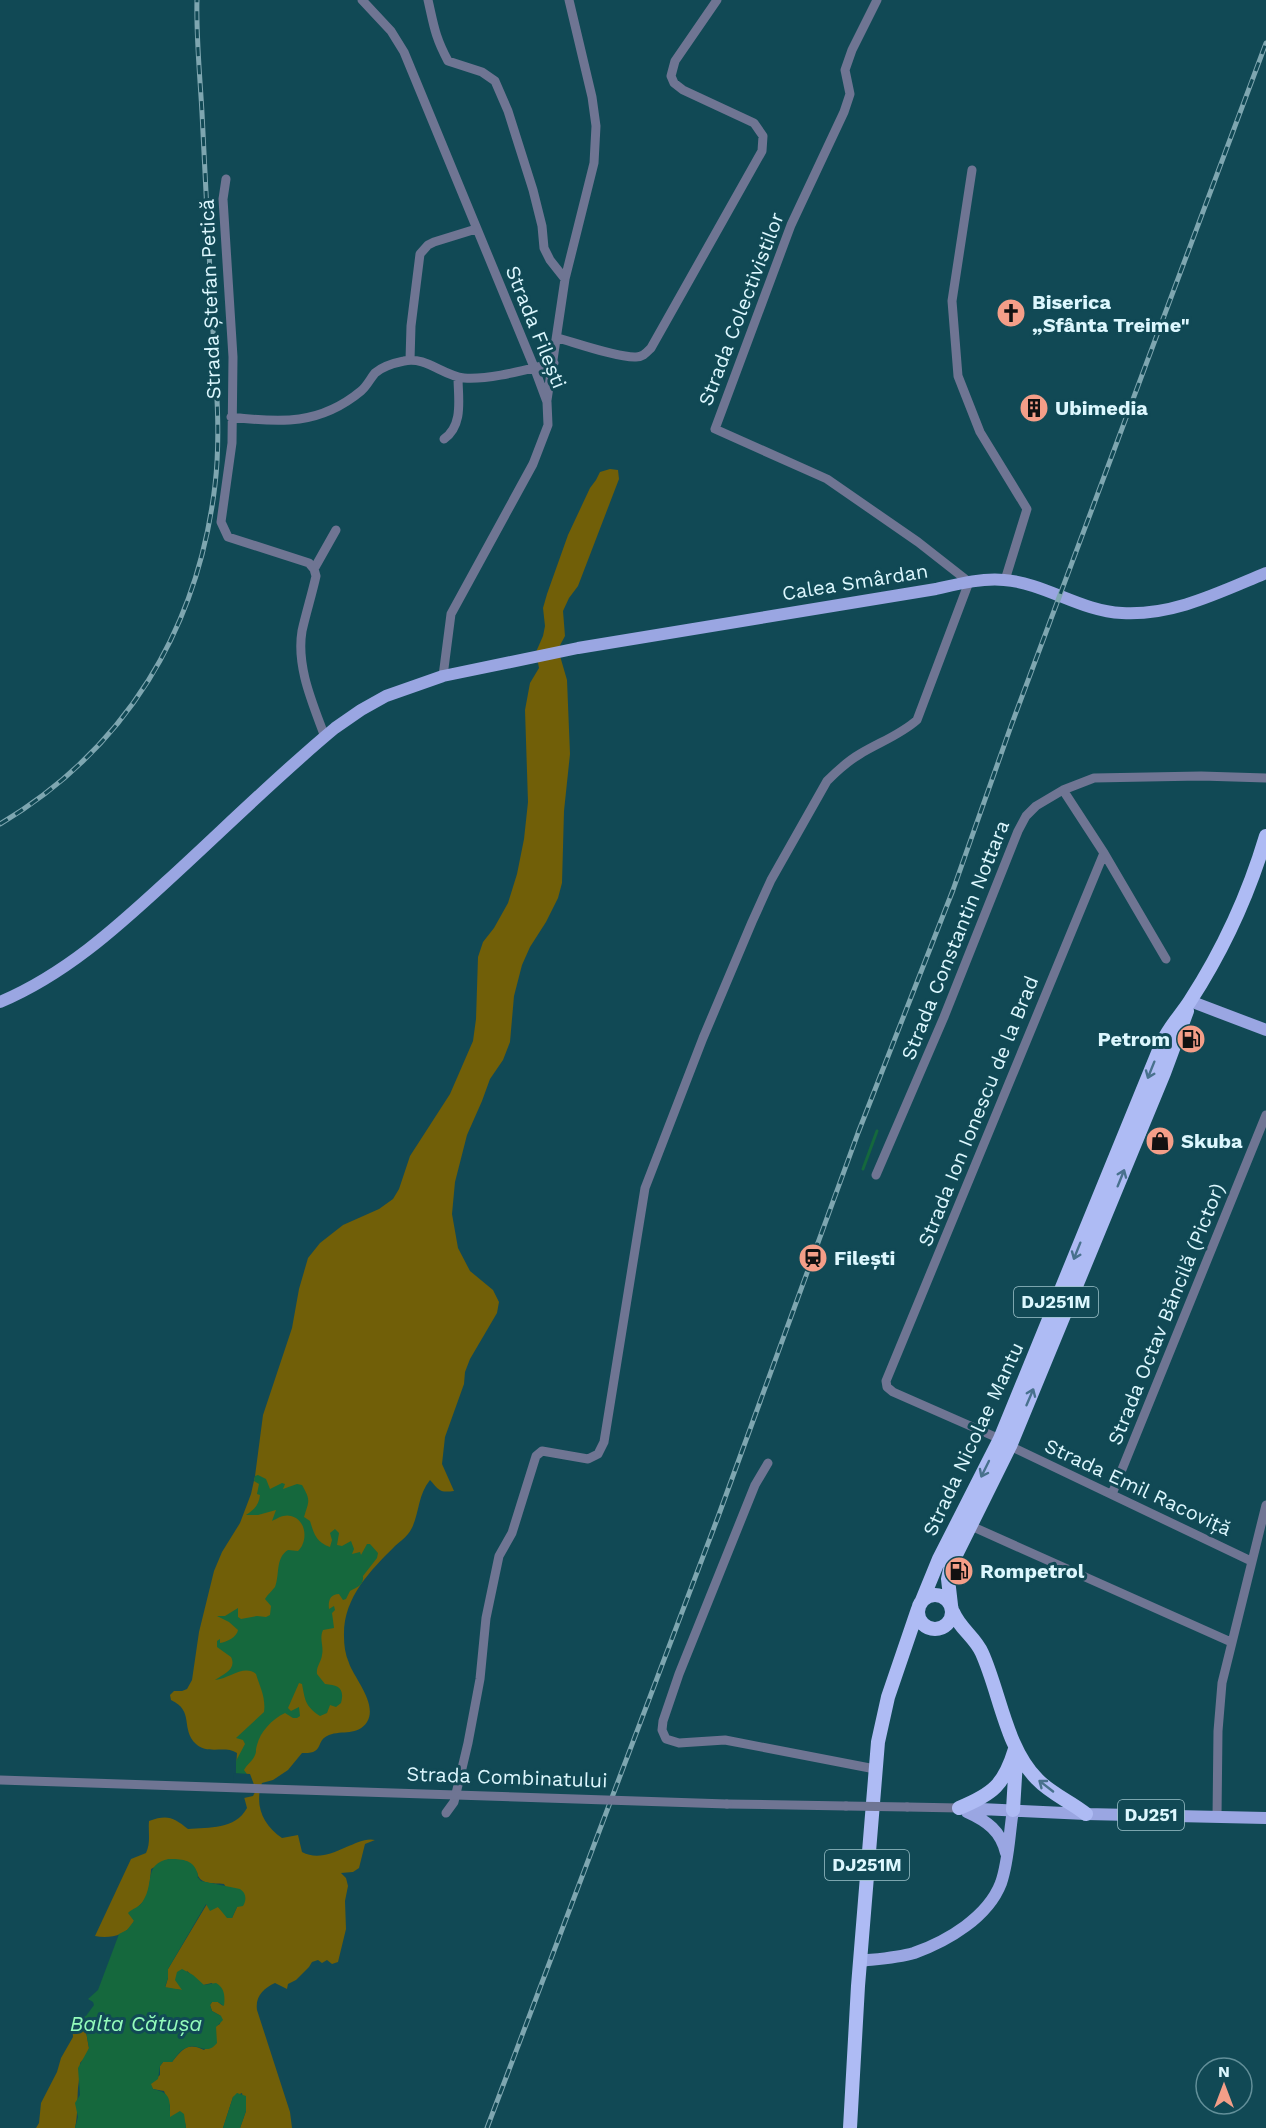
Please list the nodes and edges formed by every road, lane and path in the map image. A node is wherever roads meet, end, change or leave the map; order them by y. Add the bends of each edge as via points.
1 (362, 0) edge
2 (428, 0) edge
3 (717, 0) edge
4 (877, 0) edge
5 (569, 1) edge
6 (972, 170) dead end
7 (225, 179) dead end
8 (476, 229) junction
9 (565, 279) junction
10 (558, 338) junction
11 (410, 360) junction
12 (554, 363) junction
13 (534, 367) junction
14 (458, 377) junction
15 (547, 402) junction
16 (231, 417) junction
17 (444, 439) dead end
18 (336, 530) dead end
19 (314, 569) junction
20 (1266, 573) edge
21 (1005, 580) junction
22 (969, 582) junction
23 (443, 676) junction
24 (325, 737) junction
25 (1266, 778) edge
26 (1063, 790) junction
27 (1266, 836) edge
28 (1266, 845) edge
29 (1104, 852) junction
30 (1257, 868) junction
31 (1166, 959) dead end
32 (1190, 1001) junction
33 (0, 1002) edge
34 (1266, 1030) edge
35 (1266, 1114) edge
36 (876, 1175) dead end
37 (886, 1384) joint
38 (1005, 1442) junction
39 (768, 1463) dead end
40 (1112, 1494) junction
41 (1266, 1506) edge
42 (971, 1526) junction
43 (1263, 1527) edge
44 (1251, 1561) junction
45 (920, 1606) junction
46 (952, 1608) junction
47 (938, 1629) junction
48 (1231, 1642) junction
49 (901, 1656) junction
50 (985, 1662) junction
51 (1015, 1749) junction
52 (875, 1770) junction
53 (0, 1780) edge
54 (959, 1808) junction
55 (1013, 1810) junction
56 (446, 1813) dead end
57 (1086, 1814) junction
58 (1217, 1817) junction
59 (1266, 1818) edge
60 (1007, 1858) junction
61 (860, 1961) junction
62 (850, 2128) edge

1 - 8 street, Strada Filești via 392,31 404,52
2 - 9 street via 432,26 448,61 482,72 495,81 533,190 544,248
3 - 10 street via 675,61 671,76 683,90 754,123 763,136 762,151 645,355 632,357
4 - 22 street, Strada Colectivistilor via 845,70 850,94 791,225 715,429 827,479
5 - 9 street via 596,126 594,163
6 - 21 street via 952,301 956,355 958,376 980,432 1027,509
7 - 16 street, Strada Ștefan Petică via 233,357
8 - 11 street via 434,242 420,254
8 - 13 street, Strada Filești
9 - 10 street
10 - 12 street
11 - 14 street
11 - 16 street, Strada Ștefan Petică via 388,365 350,399 300,421
12 - 13 street
12 - 15 street
13 - 14 street via 475,378
13 - 15 street, Strada Filești
14 - 17 street via 456,426
15 - 23 street, Strada Filești via 548,424 532,464 451,614
16 - 19 street, Strada Ștefan Petică via 232,443 221,522 225,532 236,540 309,563
18 - 19 street
19 - 24 street via 316,576 302,632 301,654 308,692
20 - 21 main road, Calea Smârdan via 1173,609 1134,613 1092,608
21 - 22 main road, Calea Smârdan
22 - 23 main road, Calea Smârdan via 578,648
22 - 56 street via 917,720 860,754 827,781 752,922 645,1188 604,1442 598,1454 588,1459 542,1451 536,1456 512,1533 499,1556 468,1743 454,1802
23 - 24 main road, Calea Smârdan via 386,696
24 - 33 main road, Calea Smârdan via 122,923 60,971
25 - 26 street, Strada Constantin Nottara via 1106,777
26 - 29 street
26 - 36 street, Strada Constantin Nottara via 1036,806 1018,831
27 - 30 highway
28 - 30 street, DJ251M
29 - 31 street
29 - 37 street, Strada Ion Ionescu de la Brad
30 - 32 highway, DJ251M
32 - 34 main road
32 - 38 highway, DJ251M via 1164,1073
35 - 40 street, Strada Octav Băncilă (Pictor)
37 - 38 street, Strada Emil Racoviță via 893,1392
38 - 40 street, Strada Emil Racoviță
38 - 42 highway, DJ251M
38 -> 45 highway, Strada Nicolae Mantu / DJ251M via 939,1559
39 - 52 street via 755,1485 662,1730 666,1739 679,1743 725,1740
40 - 44 street, Strada Emil Racoviță
41 - 43 street
42 - 46 highway, DJ251M via 951,1565 948,1579
42 - 48 street
43 - 44 street
44 - 48 street
45 - 46 highway via 925,1598 937,1595 948,1600
45 - 47 highway via 920,1621
45 - 49 highway, DJ251M
46 - 47 highway, DJ251M via 950,1622
46 - 50 highway
47 - 49 highway, DJ251M via 921,1635
47 - 50 highway via 965,1642
48 - 58 street via 1219,1699
49 - 52 highway, DJ251M via 882,1718
50 - 51 highway
51 - 54 highway via 1000,1784
51 - 55 highway
57 -> 51 highway via 1037,1779
52 - 61 highway, DJ251M
53 - 54 street, Strada Combinatului, bridge
54 - 55 main road, Strada Combinatului / DJ251
54 - 60 main road via 993,1827 1004,1843
55 - 57 main road, Strada Combinatului / DJ251
55 - 60 main road
57 - 58 main road, Strada Combinatului / DJ251
58 - 59 main road, Strada Combinatului / DJ251
60 - 61 main road via 995,1895 974,1919 912,1953
61 - 62 highway, DJ251M

